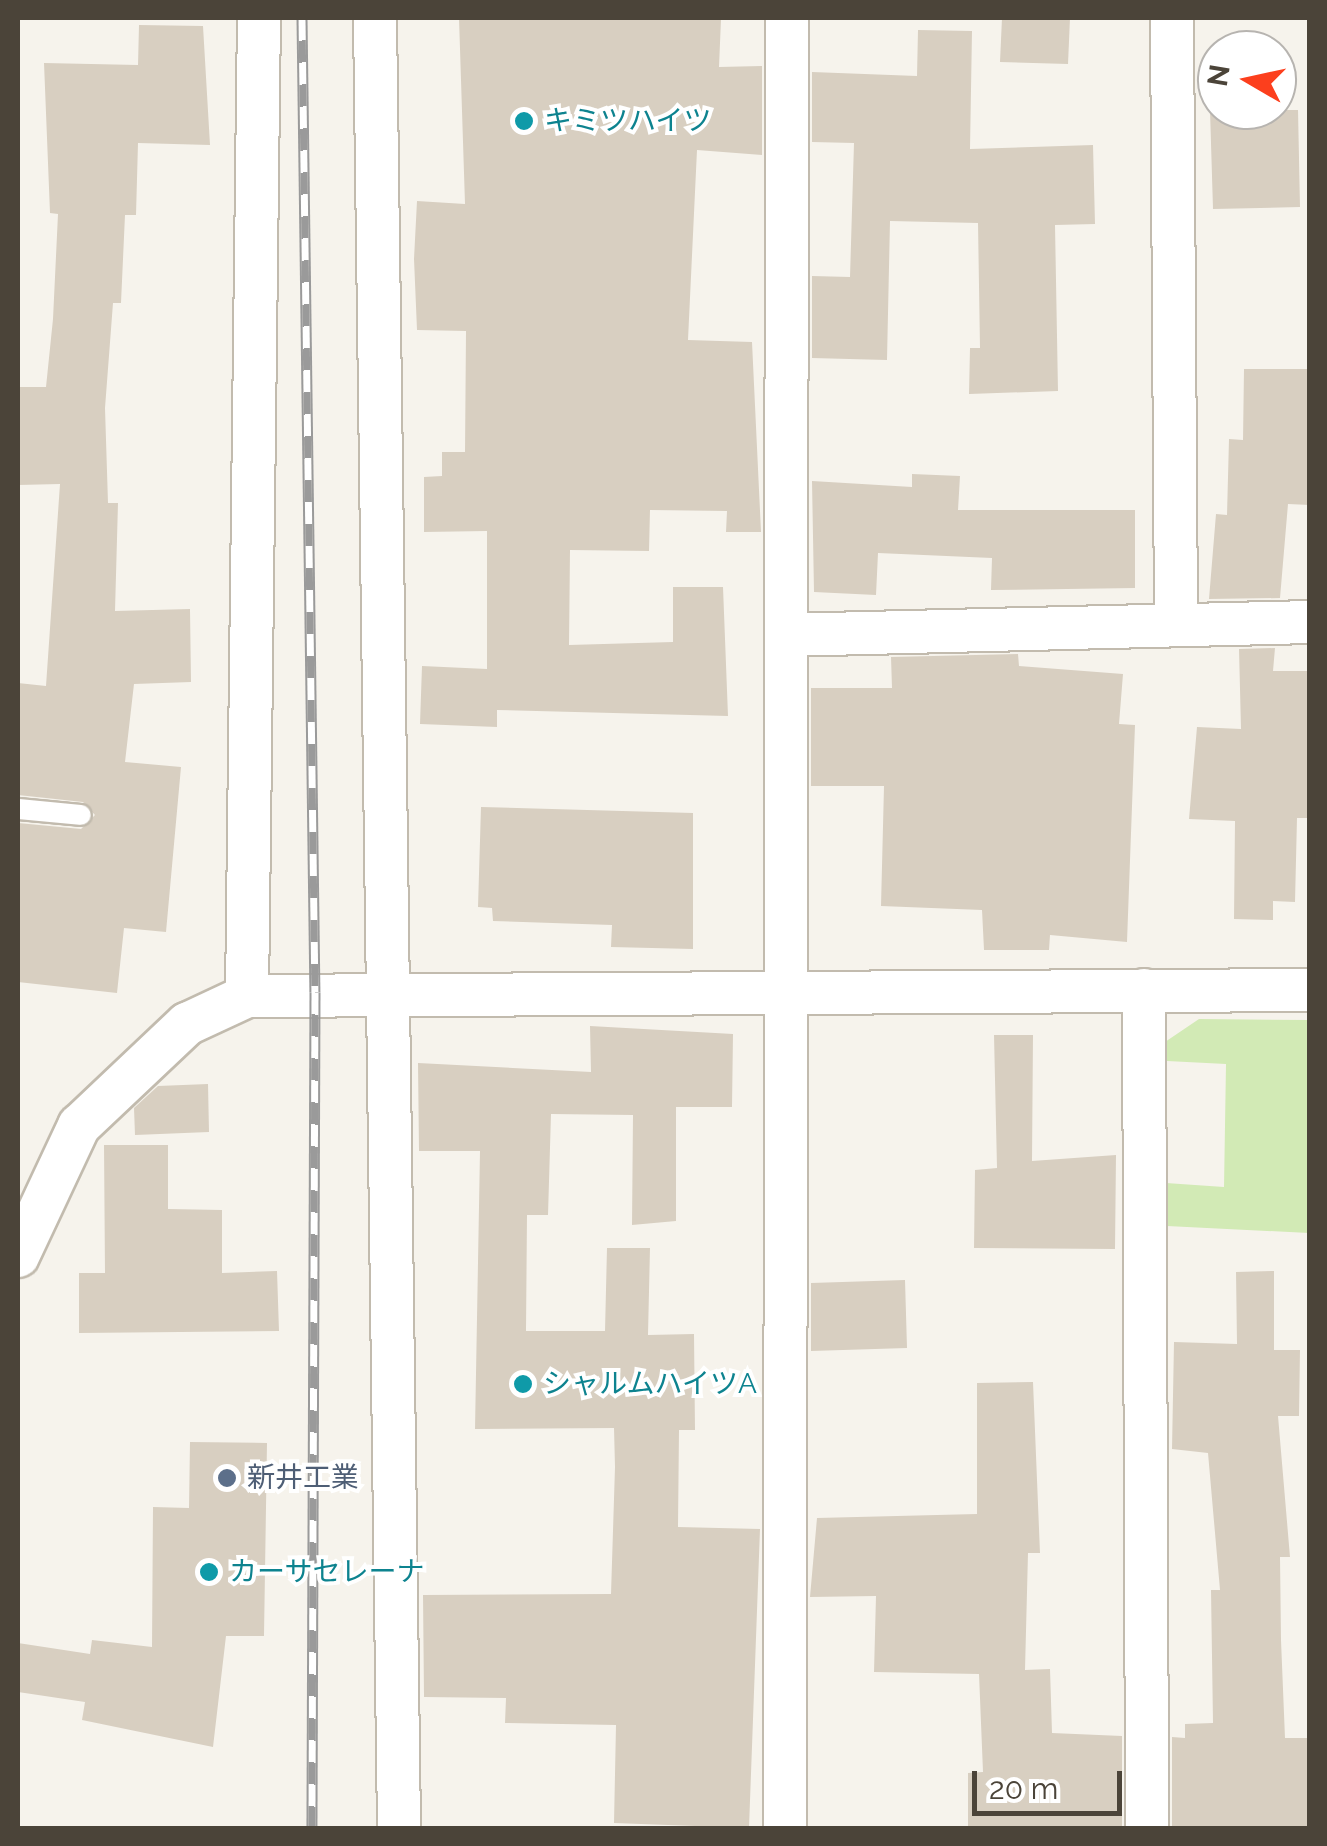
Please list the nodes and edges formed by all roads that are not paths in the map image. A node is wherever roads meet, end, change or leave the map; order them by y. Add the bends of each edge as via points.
1 (259, 18) edge
2 (375, 18) edge
3 (788, 18) edge
4 (1172, 18) edge
5 (1176, 622) junction
6 (1310, 622) edge
7 (786, 635) junction
8 (18, 808) edge
9 (81, 815) dead end
10 (780, 986) junction
11 (393, 988) junction
12 (1144, 990) junction
13 (1310, 990) edge
14 (247, 996) junction
15 (18, 1256) edge
16 (400, 1828) edge
17 (785, 1828) edge
18 (1147, 1828) edge

1 - 14 street
2 - 11 street
3 - 7 street
4 - 5 street
5 - 6 street
5 - 7 street
7 - 10 street
8 - 9 lane
10 - 11 street
10 - 12 street
10 - 17 street
11 - 14 street
11 - 16 street
12 - 13 street
12 - 18 street
14 - 15 street via 187,1024 79,1126

